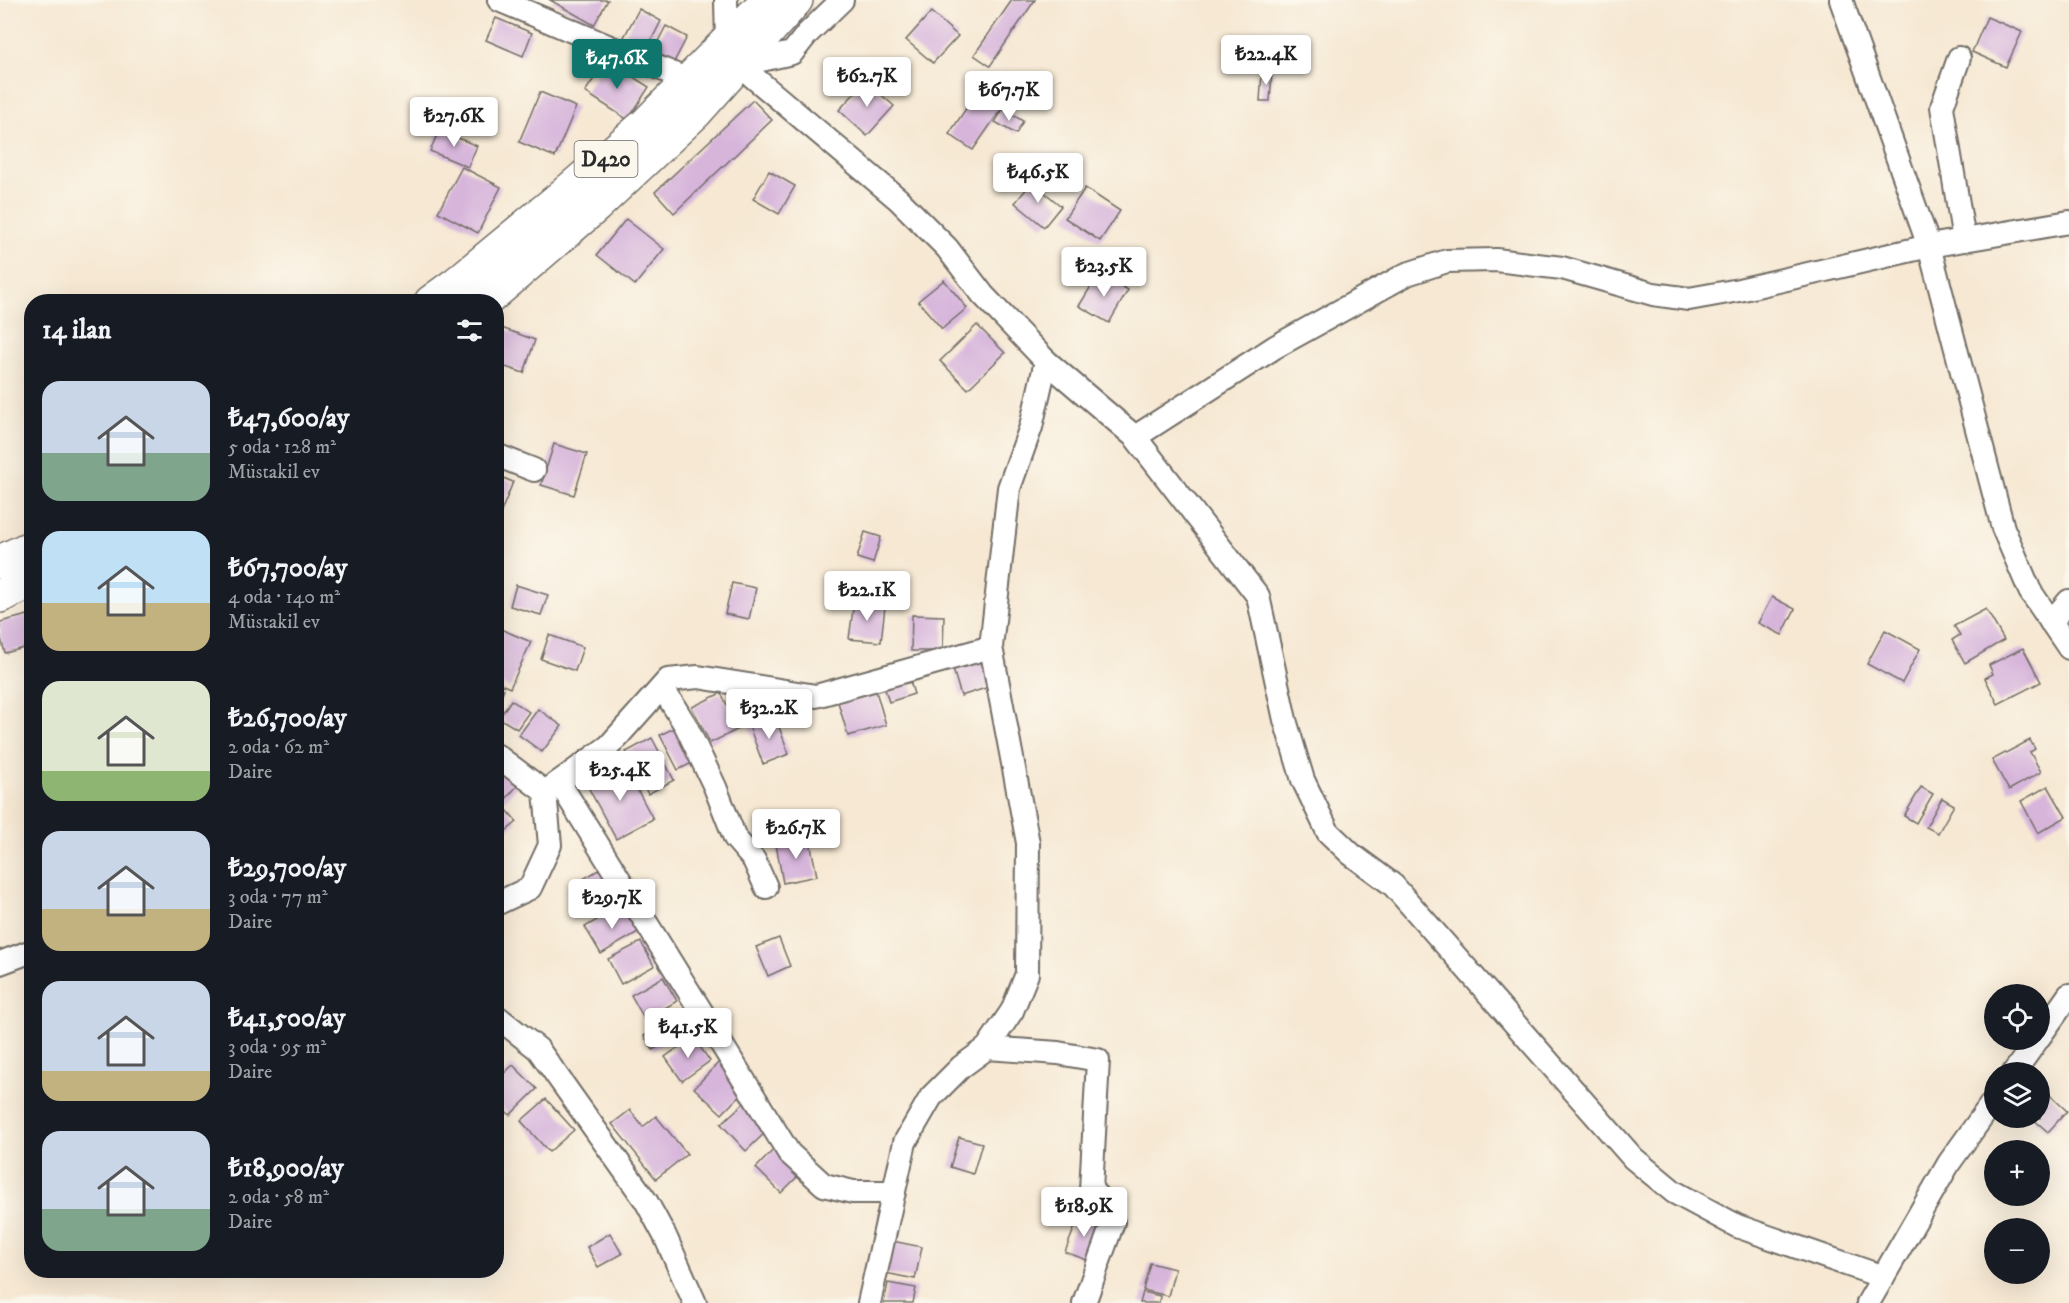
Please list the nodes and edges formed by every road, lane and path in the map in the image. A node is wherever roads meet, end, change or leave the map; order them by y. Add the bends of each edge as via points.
1 (499, 0) edge
2 (726, 0) edge
3 (768, 0) edge
4 (796, 0) edge
5 (842, 0) edge
6 (1841, 0) edge
7 (733, 54) junction
8 (1959, 58) dead end
9 (690, 81) junction
10 (2069, 222) edge
11 (1964, 240) junction
12 (1929, 246) junction
13 (443, 294) edge
14 (493, 294) edge
15 (1046, 361) junction
16 (1135, 437) junction
17 (504, 458) edge
18 (534, 470) dead end
19 (24, 551) edge
20 (0, 562) edge
21 (24, 584) edge
22 (0, 596) edge
23 (2069, 601) edge
24 (2051, 622) junction
25 (991, 648) junction
26 (2069, 648) edge
27 (662, 687) junction
28 (504, 760) edge
29 (552, 787) junction
30 (766, 887) dead end
31 (504, 900) edge
32 (24, 954) edge
33 (0, 963) edge
34 (2069, 995) edge
35 (504, 1022) edge
36 (2050, 1022) edge
37 (987, 1048) junction
38 (1984, 1114) edge
39 (894, 1192) junction
40 (1883, 1277) junction
41 (695, 1303) edge
42 (869, 1303) edge
43 (1084, 1303) edge
44 (1868, 1303) edge

1 - 9 street
2 - 7 street
3 - 7 highway, D420
4 - 7 highway, D420
5 - 7 street via 792,53
6 - 12 street
7 - 9 highway, D420
7 - 14 highway, D420 via 695,113 605,198
7 - 15 street via 898,199 947,248 983,295
8 - 11 street via 1942,106
9 - 13 highway, D420 via 561,198
10 - 11 street
11 - 12 street
12 - 16 street via 1689,298 1653,294 1562,268 1496,260 1447,261 1407,274 1275,347
12 - 24 street via 2003,528 2030,591
15 - 16 street
15 - 25 street via 1031,428 1009,488
16 - 40 street via 1258,596 1285,720 1303,780 1328,832 1393,885 1633,1158 1674,1192 1737,1226
17 - 18 street
19 - 20 highway
21 - 22 highway
23 - 24 street
24 - 26 street
25 - 27 street via 816,696 698,677 668,680
25 - 37 street via 1028,843 1027,974 1012,1011
27 - 29 street via 609,746
27 - 30 street via 686,726 735,838 754,860
28 - 29 street
29 - 31 street via 550,845 530,888
29 - 39 street via 789,1153 824,1185 853,1192
32 - 33 street
34 - 36 street
35 - 41 street via 537,1049 646,1201
37 - 39 street via 931,1097 905,1142
37 - 43 street via 1098,1060 1091,1190 1108,1207 1113,1222
38 - 40 street via 1949,1163
39 - 42 street
40 - 44 street

